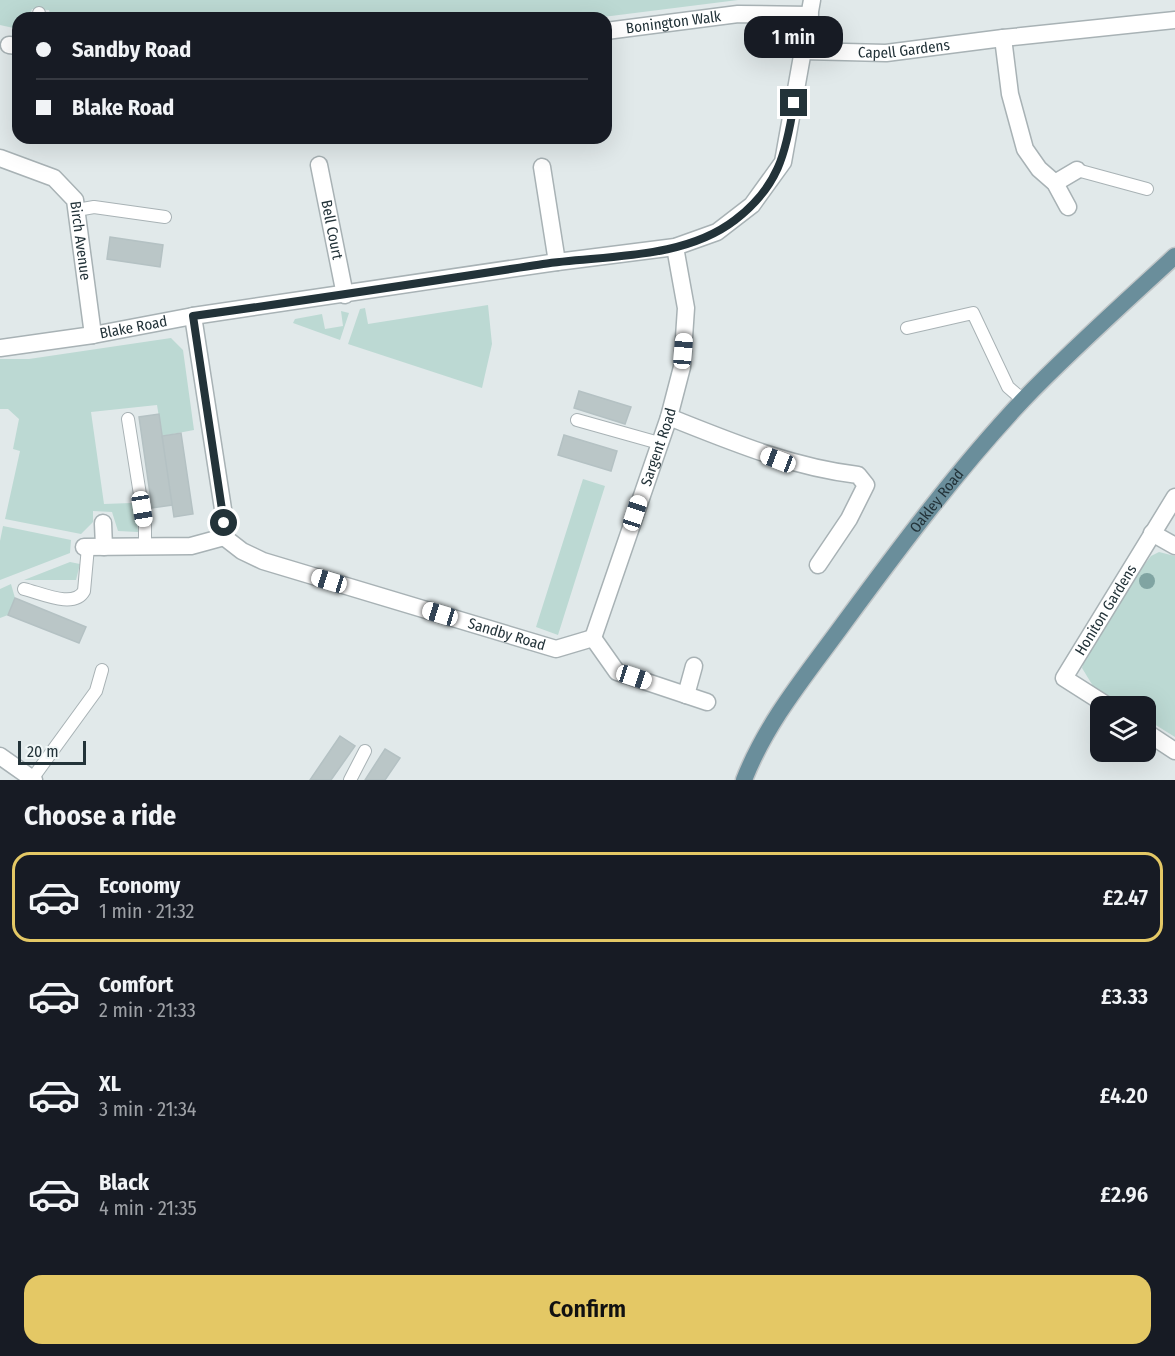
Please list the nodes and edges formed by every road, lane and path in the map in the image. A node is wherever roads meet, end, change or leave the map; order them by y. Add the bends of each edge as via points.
1 (811, 8) edge
2 (1175, 20) edge
3 (612, 30) edge
4 (1003, 38) junction
5 (804, 51) junction
6 (0, 158) edge
7 (319, 165) dead end
8 (542, 167) dead end
9 (1077, 170) joint
10 (1055, 183) junction
11 (1147, 189) dead end
12 (1068, 207) dead end
13 (77, 210) junction
14 (165, 217) dead end
15 (675, 248) junction
16 (1175, 256) edge
17 (557, 262) junction
18 (345, 295) junction
19 (193, 316) junction
20 (907, 328) dead end
21 (93, 335) junction
22 (0, 348) edge
23 (1023, 400) junction
24 (669, 417) junction
25 (128, 419) dead end
26 (577, 420) dead end
27 (659, 443) junction
28 (1175, 497) edge
29 (103, 523) dead end
30 (1152, 533) junction
31 (224, 537) junction
32 (1175, 546) edge
33 (92, 547) junction
34 (145, 547) junction
35 (818, 565) dead end
36 (24, 589) dead end
37 (593, 638) junction
38 (694, 666) dead end
39 (102, 670) dead end
40 (686, 695) junction
41 (1092, 696) edge
42 (707, 702) dead end
43 (1156, 739) edge
44 (365, 751) dead end
45 (1175, 751) edge
46 (0, 756) edge
47 (33, 779) edge
48 (350, 780) edge
49 (744, 780) edge

1 - 3 street, Bonington Walk
1 - 5 street, Blake Road
2 - 4 street, Capell Gardens
4 - 5 street, Capell Gardens via 886,53
4 - 10 street via 1010,94 1026,149 1039,169
5 - 15 street, Blake Road via 785,152 774,177 734,220 717,232
6 - 13 street, Birch Avenue via 54,178 75,200
7 - 18 street, Bell Court
8 - 17 street
9 - 10 street
9 - 11 lane
10 - 12 street
13 - 14 lane via 94,207
13 - 21 street, Birch Avenue
15 - 17 street, Blake Road
15 - 24 street, Sargent Road via 686,308 682,367
16 - 23 main road, Oakley Road
17 - 18 street, Blake Road
18 - 19 street, Blake Road
19 - 21 street, Blake Road
19 - 31 street
20 - 23 lane via 974,313 1008,387
21 - 22 street, Blake Road
23 - 49 main road, Oakley Road via 927,515 783,705
24 - 27 street, Sargent Road
24 - 35 street via 778,460 858,475 866,485
25 - 34 lane
26 - 27 lane
27 - 37 street, Sargent Road
28 - 30 street, Honiton Gardens
29 - 33 street
30 - 32 street
30 - 41 street, Honiton Gardens via 1064,678
31 - 34 street via 191,546
31 - 37 street, Sandby Road via 263,561 556,649
33 - 34 street
33 - 36 lane via 80,597 73,600
37 - 40 street via 617,672
38 - 40 street
39 - 47 lane via 96,691
40 - 42 street
43 - 45 street
44 - 48 lane
46 - 47 street

